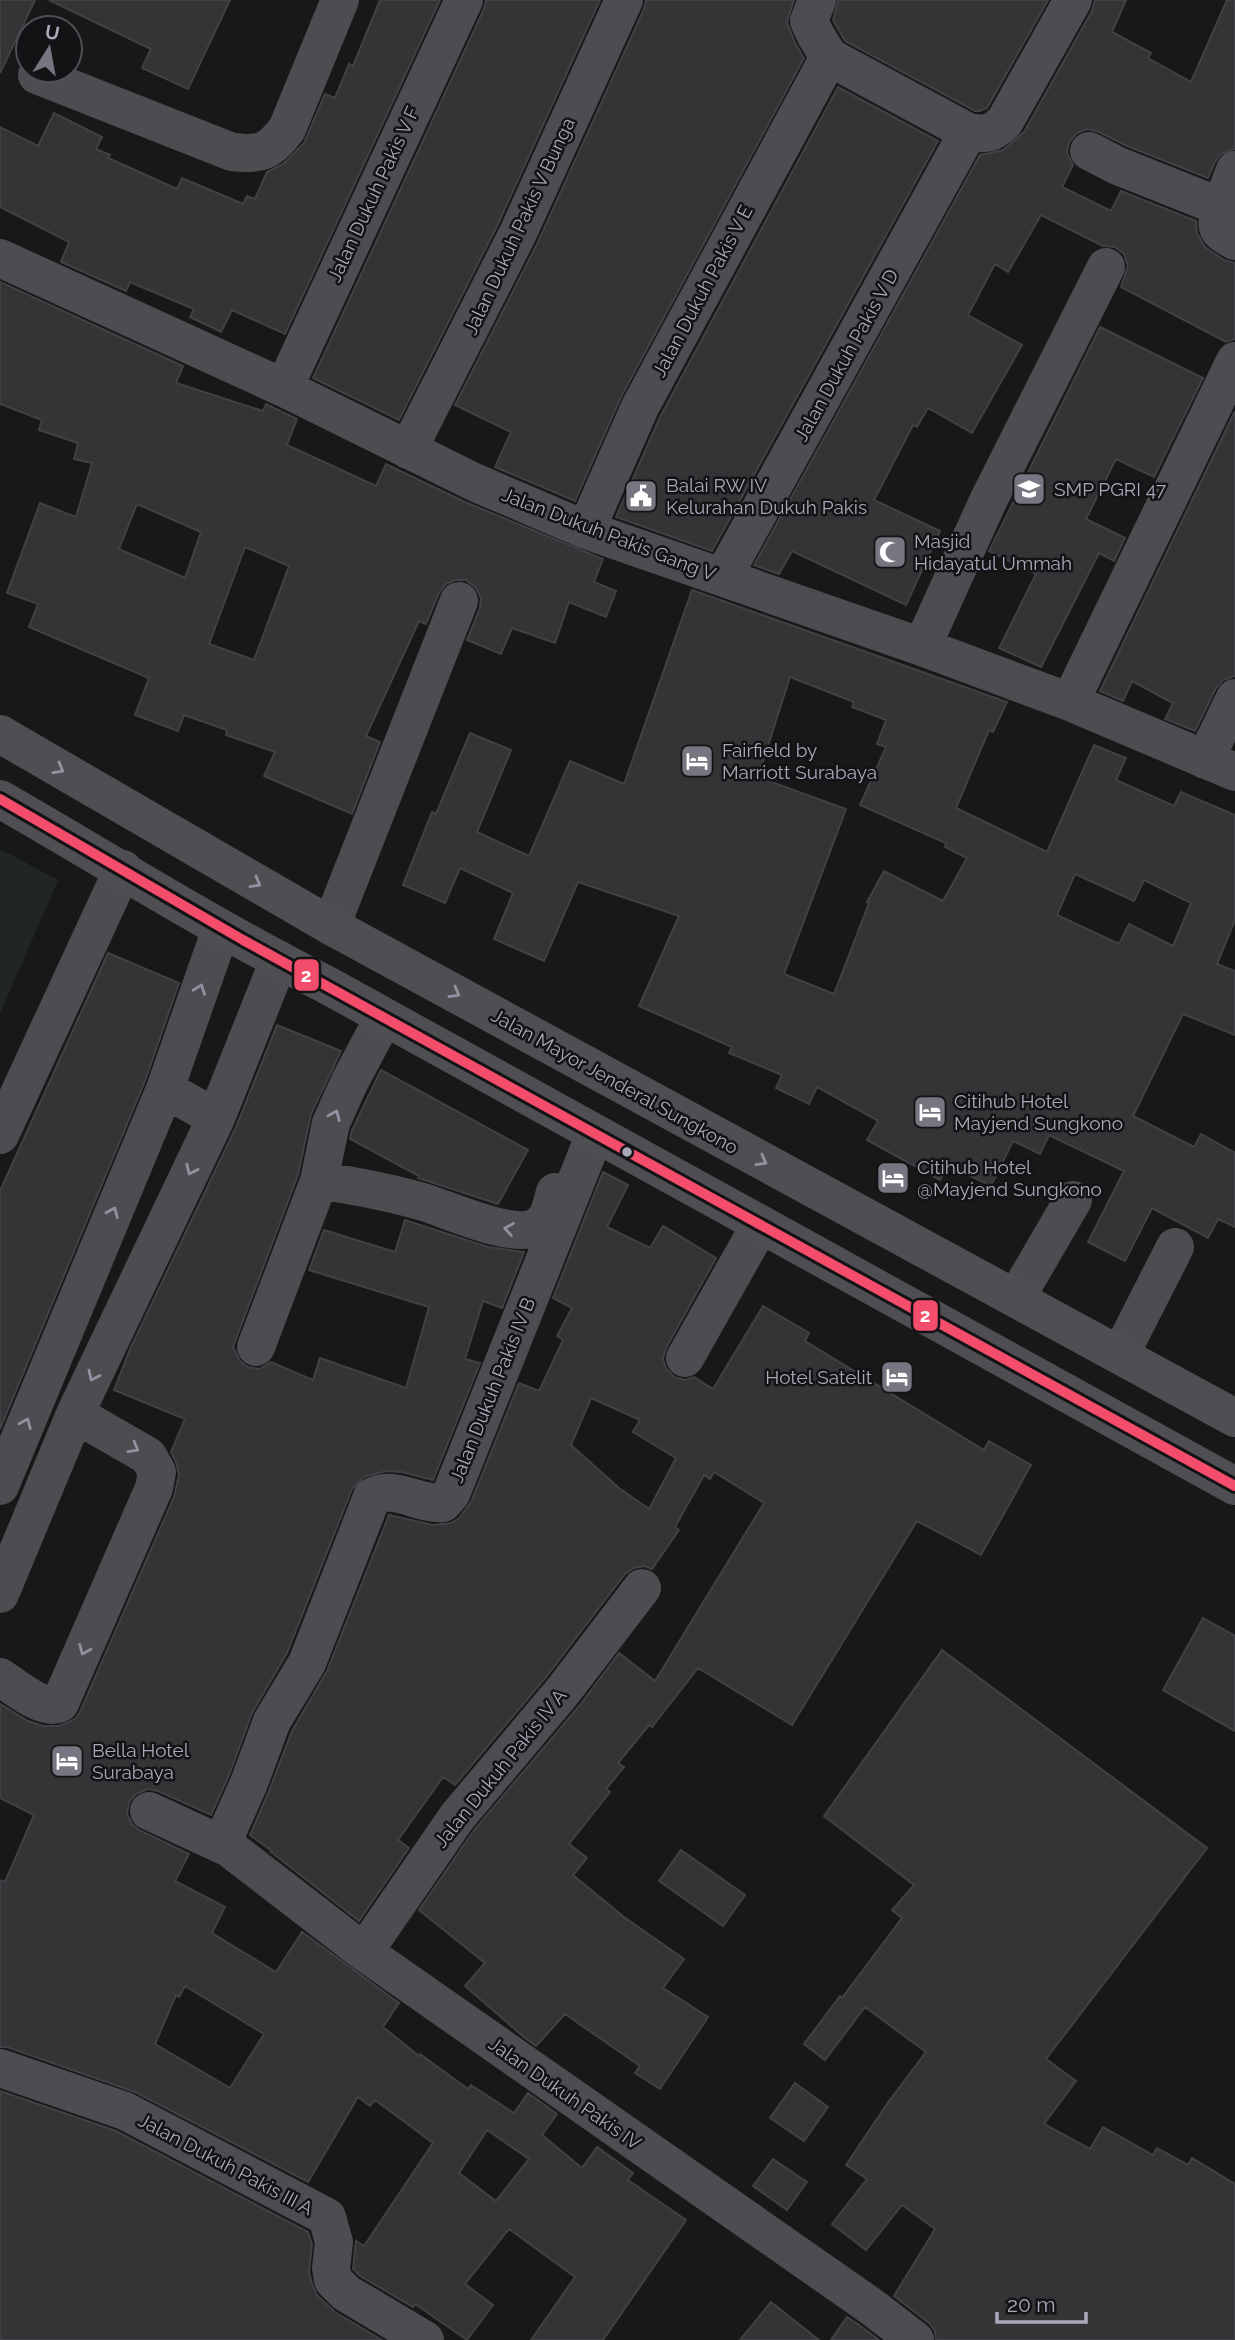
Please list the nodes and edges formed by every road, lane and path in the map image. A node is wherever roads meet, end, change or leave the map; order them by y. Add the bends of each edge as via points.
1 (340, 0) edge
2 (464, 0) edge
3 (624, 0) edge
4 (1073, 0) edge
5 (813, 10) edge
6 (829, 57) junction
7 (60, 84) edge
8 (981, 132) junction
9 (1089, 151) dead end
10 (1235, 170) edge
11 (1228, 224) edge
12 (0, 258) edge
13 (1106, 267) dead end
14 (1235, 361) edge
15 (284, 388) junction
16 (408, 450) junction
17 (586, 530) junction
18 (723, 577) junction
19 (459, 601) dead end
20 (922, 646) junction
21 (1235, 698) edge
22 (1070, 702) junction
23 (0, 734) edge
24 (1220, 766) edge
25 (0, 799) edge
26 (123, 869) junction
27 (221, 929) junction
28 (336, 929) junction
29 (279, 960) junction
30 (325, 984) junction
31 (384, 1017) junction
32 (165, 1089) junction
33 (216, 1118) junction
34 (586, 1128) junction
35 (0, 1135) edge
36 (319, 1181) junction
37 (1073, 1200) dead end
38 (760, 1225) junction
39 (1175, 1247) dead end
40 (1016, 1298) junction
41 (256, 1348) dead end
42 (1120, 1355) junction
43 (685, 1358) dead end
44 (75, 1414) junction
45 (1235, 1418) edge
46 (0, 1486) edge
47 (1235, 1486) edge
48 (642, 1588) dead end
49 (0, 1594) edge
50 (0, 1677) edge
51 (149, 1811) dead end
52 (227, 1843) junction
53 (364, 1952) junction
54 (0, 2068) edge
55 (425, 2340) edge
56 (915, 2340) edge

1 - 7 street via 288,129 275,144 254,154 232,152
2 - 15 street, Jalan Dukuh Pakis V F
3 - 16 street, Jalan Dukuh Pakis V Bunga via 518,233
4 - 8 street, Jalan Dukuh Pakis V D via 1005,121
5 - 6 street via 815,34
6 - 8 street
6 - 17 street, Jalan Dukuh Pakis V E via 640,407
8 - 18 street, Jalan Dukuh Pakis V D
9 - 11 street
10 - 11 street
12 - 15 street, Jalan Dukuh Pakis Gang V
13 - 20 street via 988,501
14 - 22 street
15 - 16 street, Jalan Dukuh Pakis Gang V
16 - 17 street, Jalan Dukuh Pakis Gang V
17 - 18 street, Jalan Dukuh Pakis Gang V
18 - 20 street, Jalan Dukuh Pakis Gang V
19 - 28 street
20 - 22 street, Jalan Dukuh Pakis Gang V
21 - 24 street
22 - 24 street, Jalan Dukuh Pakis Gang V
23 -> 28 main road, Jalan Mayor Jenderal Sungkono
25 - 26 main road
26 - 27 main road
26 - 35 street
27 - 29 main road
32 -> 27 street
28 - 29 main road via 329,930 332,938 323,960 301,968
28 - 30 main road via 343,947
28 -> 40 main road, Jalan Mayor Jenderal Sungkono
29 - 30 main road
29 - 33 street
30 - 31 main road
31 - 34 main road
36 -> 31 street via 331,1123
32 - 33 street
46 -> 32 street
33 -> 44 street
34 -> 36 street via 547,1219 522,1231 370,1188
34 - 38 main road
34 - 52 street, Jalan Dukuh Pakis IV B via 451,1494 443,1503 433,1504 391,1493 372,1497 307,1663 272,1721
36 - 41 street
37 - 40 street
38 - 43 street
38 - 47 main road
39 - 42 street
40 - 42 main road, Jalan Mayor Jenderal Sungkono
42 - 45 main road, Jalan Mayor Jenderal Sungkono
44 - 49 street
44 -> 50 street via 148,1456 157,1472 154,1488 60,1703 45,1706
48 - 53 street, Jalan Dukuh Pakis IV A via 563,1691 463,1808
51 - 52 street, Jalan Dukuh Pakis IV
52 - 53 street, Jalan Dukuh Pakis IV
53 - 56 street, Jalan Dukuh Pakis IV
54 - 55 street, Jalan Dukuh Pakis III A via 125,2111 327,2217 334,2242 333,2280 346,2293

